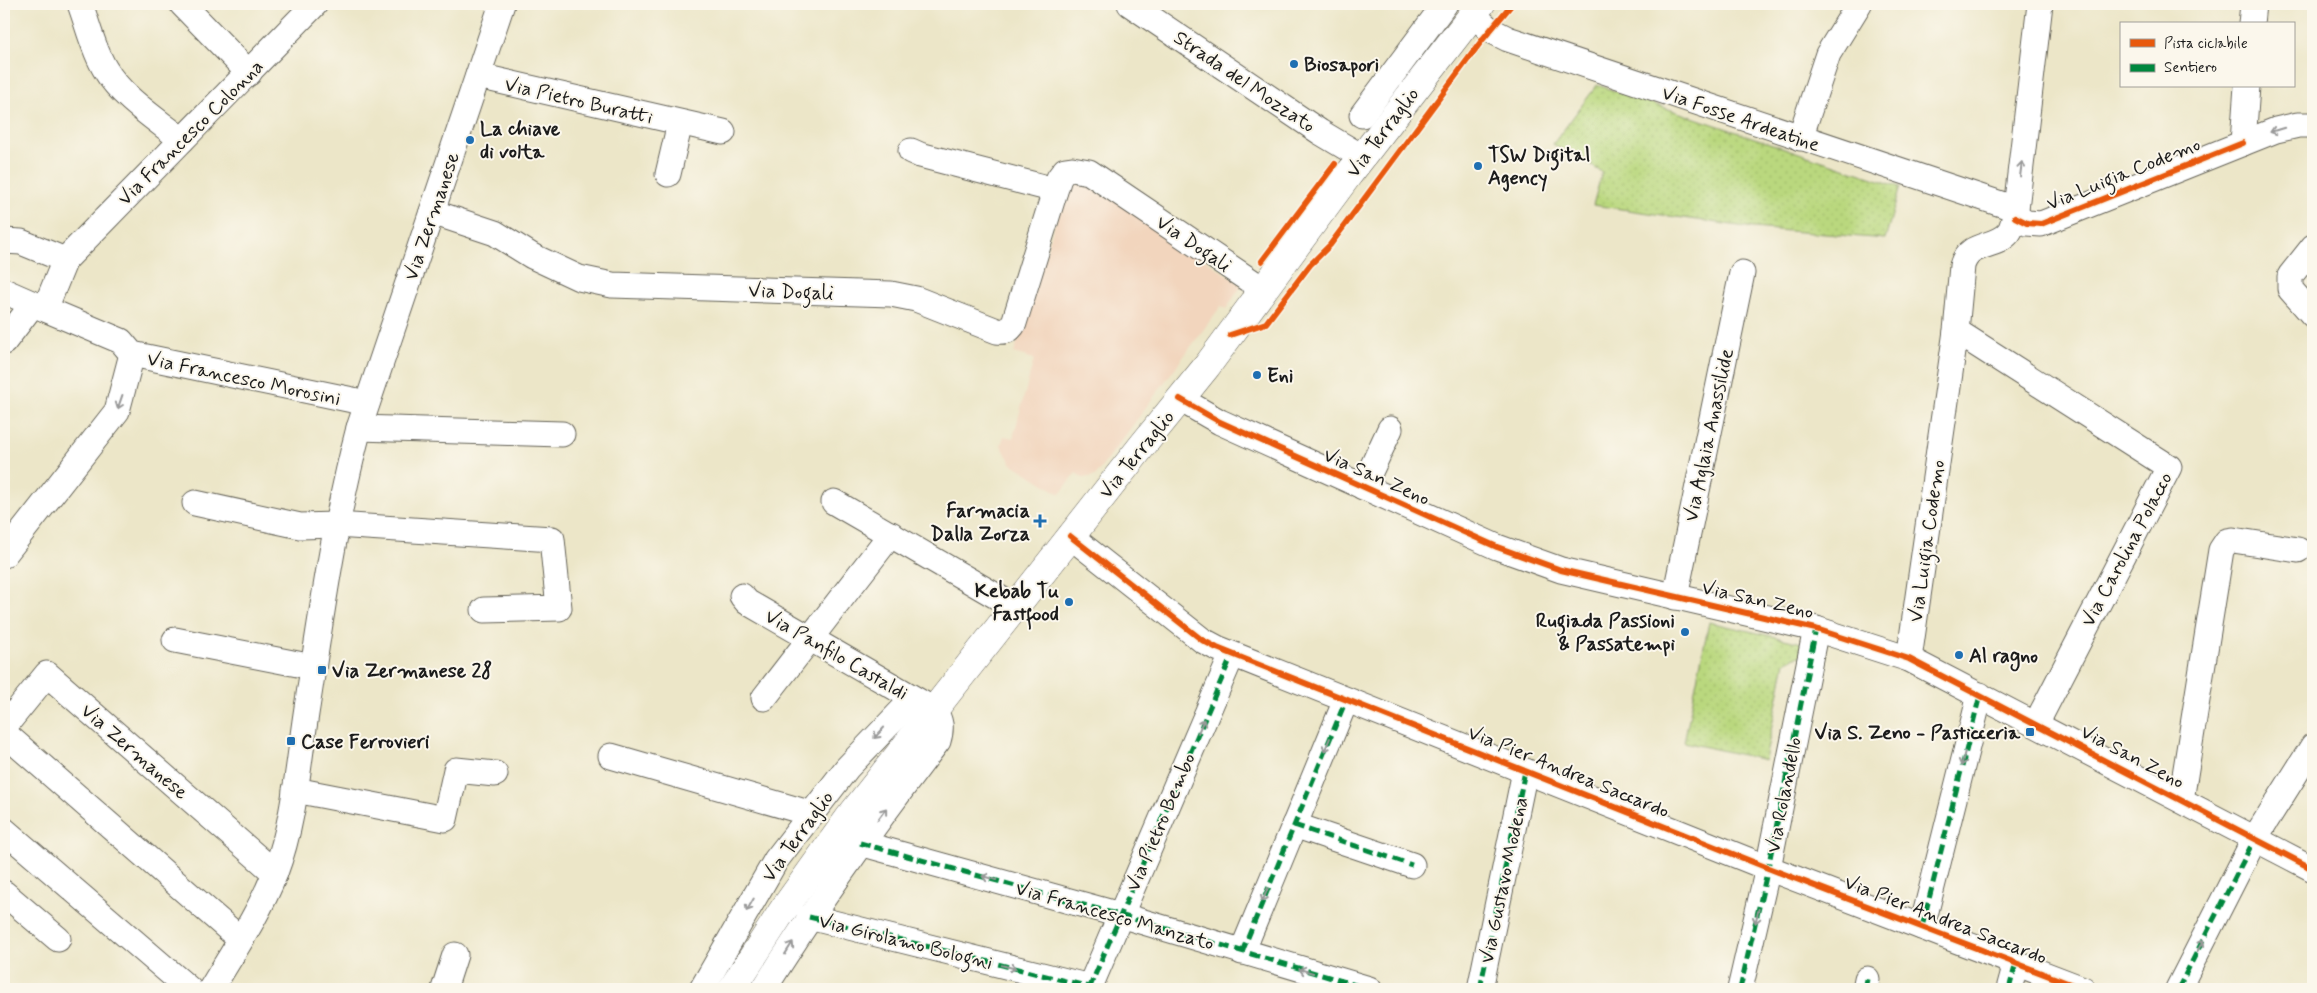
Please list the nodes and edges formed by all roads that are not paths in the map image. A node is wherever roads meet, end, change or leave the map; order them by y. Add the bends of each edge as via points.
1 (80, 4) edge
2 (182, 4) edge
3 (315, 4) edge
4 (502, 4) edge
5 (1130, 4) edge
6 (1446, 4) edge
7 (1859, 4) edge
8 (2040, 4) edge
9 (2252, 4) edge
10 (1477, 9) edge
11 (2251, 22) edge
12 (1408, 53) junction
13 (1429, 70) junction
14 (249, 73) junction
15 (478, 76) junction
16 (2247, 88) edge
17 (1362, 115) dead end
18 (680, 123) junction
19 (2313, 125) edge
20 (723, 132) dead end
21 (1800, 138) junction
22 (182, 140) junction
23 (2243, 143) junction
24 (911, 151) dead end
25 (1362, 157) junction
26 (668, 174) dead end
27 (1055, 190) junction
28 (432, 212) junction
29 (2016, 213) junction
30 (4, 242) edge
31 (2313, 247) edge
32 (65, 260) junction
33 (1742, 273) dead end
34 (1264, 290) junction
35 (4, 291) edge
36 (39, 306) junction
37 (2313, 314) edge
38 (1956, 331) junction
39 (4, 342) edge
40 (132, 354) junction
41 (1180, 399) junction
42 (367, 403) junction
43 (359, 428) junction
44 (1390, 428) dead end
45 (562, 434) dead end
46 (1363, 487) junction
47 (834, 502) dead end
48 (195, 503) dead end
49 (336, 525) junction
50 (891, 534) junction
51 (1070, 536) junction
52 (2298, 550) dead end
53 (4, 555) edge
54 (742, 596) dead end
55 (1674, 597) junction
56 (1015, 607) junction
57 (484, 610) dead end
58 (1816, 629) junction
59 (810, 638) junction
60 (175, 640) dead end
61 (1232, 655) junction
62 (1909, 659) junction
63 (313, 667) junction
64 (1980, 695) junction
65 (764, 698) dead end
66 (1346, 700) junction
67 (923, 711) junction
68 (2036, 724) junction
69 (4, 727) edge
70 (4, 733) edge
71 (2313, 746) edge
72 (611, 756) dead end
73 (1525, 771) junction
74 (496, 774) dead end
75 (295, 790) junction
76 (2181, 800) junction
77 (812, 814) junction
78 (1294, 825) junction
79 (4, 830) edge
80 (2255, 838) junction
81 (860, 843) junction
82 (1412, 865) dead end
83 (1768, 868) junction
84 (2313, 869) edge
85 (275, 873) junction
86 (4, 893) edge
87 (1120, 915) junction
88 (809, 917) junction
89 (1922, 927) junction
90 (58, 939) dead end
91 (240, 939) junction
92 (1242, 952) junction
93 (455, 955) dead end
94 (2016, 963) junction
95 (1090, 988) edge
96 (189, 989) edge
97 (211, 989) edge
98 (444, 989) edge
99 (702, 989) edge
100 (732, 989) edge
101 (764, 989) edge
102 (1369, 989) edge
103 (1480, 989) edge
104 (1740, 989) edge
105 (2009, 989) edge
106 (2083, 989) edge
107 (2178, 989) edge

1 - 22 street via 99,58 110,76
2 - 14 street
3 - 14 street, Via Francesco Colonna
4 - 15 street, Via Zermanese
5 - 25 street, Strada del Mozzato
6 - 12 street
7 - 21 street via 1828,54
29 -> 8 street
9 - 11 street
10 - 13 main road, Via Terraglio
10 - 21 street, Via Fosse Ardeatine via 1490,30 1508,39
12 - 13 street
12 - 17 street
13 - 25 main road, Via Terraglio
14 - 22 street, Via Francesco Colonna
15 - 18 street, Via Pietro Buratti
15 - 28 street, Via Zermanese
16 - 23 street
18 - 20 street, Via Pietro Buratti
18 - 26 street, Via Pietro Buratti
19 -> 23 street, Via Luigia Codemo via 2276,130
21 - 29 street, Via Fosse Ardeatine
22 - 32 street, Via Francesco Colonna
23 - 29 street, Via Luigia Codemo via 2041,224 2027,223
24 - 27 street
25 - 34 main road, Via Terraglio
27 - 28 street, Via Dogali via 1014,323 1004,332 916,299 891,294 592,282 555,268 494,233
27 - 34 street, Via Dogali via 1066,170 1089,172
28 - 42 street, Via Zermanese
29 - 38 street, Via Luigia Codemo via 2010,231 1999,241 1977,248 1964,258
30 - 32 street via 22,242
31 - 37 street via 2290,276 2290,289
32 - 36 street
33 - 55 street, Via Aglaia Anassilide
34 - 41 main road, Via Terraglio
35 - 36 street, Via Francesco Morosini
36 - 39 street
36 - 40 street, Via Francesco Morosini via 121,341
38 - 62 street, Via Luigia Codemo
38 - 68 street, Via Carolina Polacco via 2169,467
40 - 42 street, Via Francesco Morosini
40 -> 53 street via 116,410
41 - 46 street, Via San Zeno via 1203,415
41 - 51 main road, Via Terraglio
42 - 43 street, Via Zermanese
43 - 45 street
43 - 49 street, Via Zermanese
44 - 46 street, Via San Zeno
46 - 55 street, Via San Zeno via 1530,561
47 - 50 street
48 - 49 street via 300,526
49 - 57 street via 552,539 559,608
49 - 63 street, Via Zermanese
50 - 56 street
50 - 59 street
51 - 56 main road, Via Terraglio
51 - 61 street, Via Pier Andrea Saccardo via 1202,640
52 - 76 street, Via San Zeno via 2233,540 2227,541 2221,550
54 - 59 street, Via Panfilo Castaldi
55 - 58 street, Via San Zeno
56 - 67 main road, Via Terraglio
58 - 62 street, Via San Zeno
58 - 83 street, Via Rolandello
59 - 65 street
59 - 67 street, Via Panfilo Castaldi
60 - 63 street
61 - 66 street, Via Pier Andrea Saccardo
87 -> 61 street, Via Pietro Bembo
62 - 64 street, Via San Zeno
63 - 75 street, Via Zermanese
64 - 68 street, Via San Zeno
64 -> 89 street
66 - 73 street, Via Pier Andrea Saccardo
66 -> 78 street
67 -> 77 street, Via Terraglio via 902,708 847,768
81 -> 67 street via 938,741 940,720
67 - 100 main road, Via Terraglio
68 - 76 street, Via San Zeno
69 - 85 street, Via Zermanese via 47,674
70 - 91 street
71 - 80 street
72 - 77 street
73 - 83 street, Via Pier Andrea Saccardo
73 - 103 street, Via Gustavo Modena
74 - 75 street via 456,770 445,819
75 - 85 street, Via Zermanese
76 - 80 street, Via San Zeno
77 -> 99 street, Via Terraglio via 776,860
78 - 82 street
78 -> 92 street
79 - 96 street
80 - 84 street, Via San Zeno
107 -> 80 street
87 -> 81 street, Via Francesco Manzato
81 - 88 street
83 - 89 street, Via Pier Andrea Saccardo
83 -> 104 street, Via Rolandello
85 - 91 street, Via Zermanese
86 - 90 street
87 - 92 street, Via Francesco Manzato
87 - 95 street, Via Pietro Bembo
88 -> 95 street, Via Girolamo Bologni
101 -> 88 street
89 - 94 street, Via Pier Andrea Saccardo
91 - 97 street, Via Zermanese
102 -> 92 street, Via Francesco Manzato
93 - 98 street
94 - 105 street
94 - 106 street, Via Pier Andrea Saccardo

